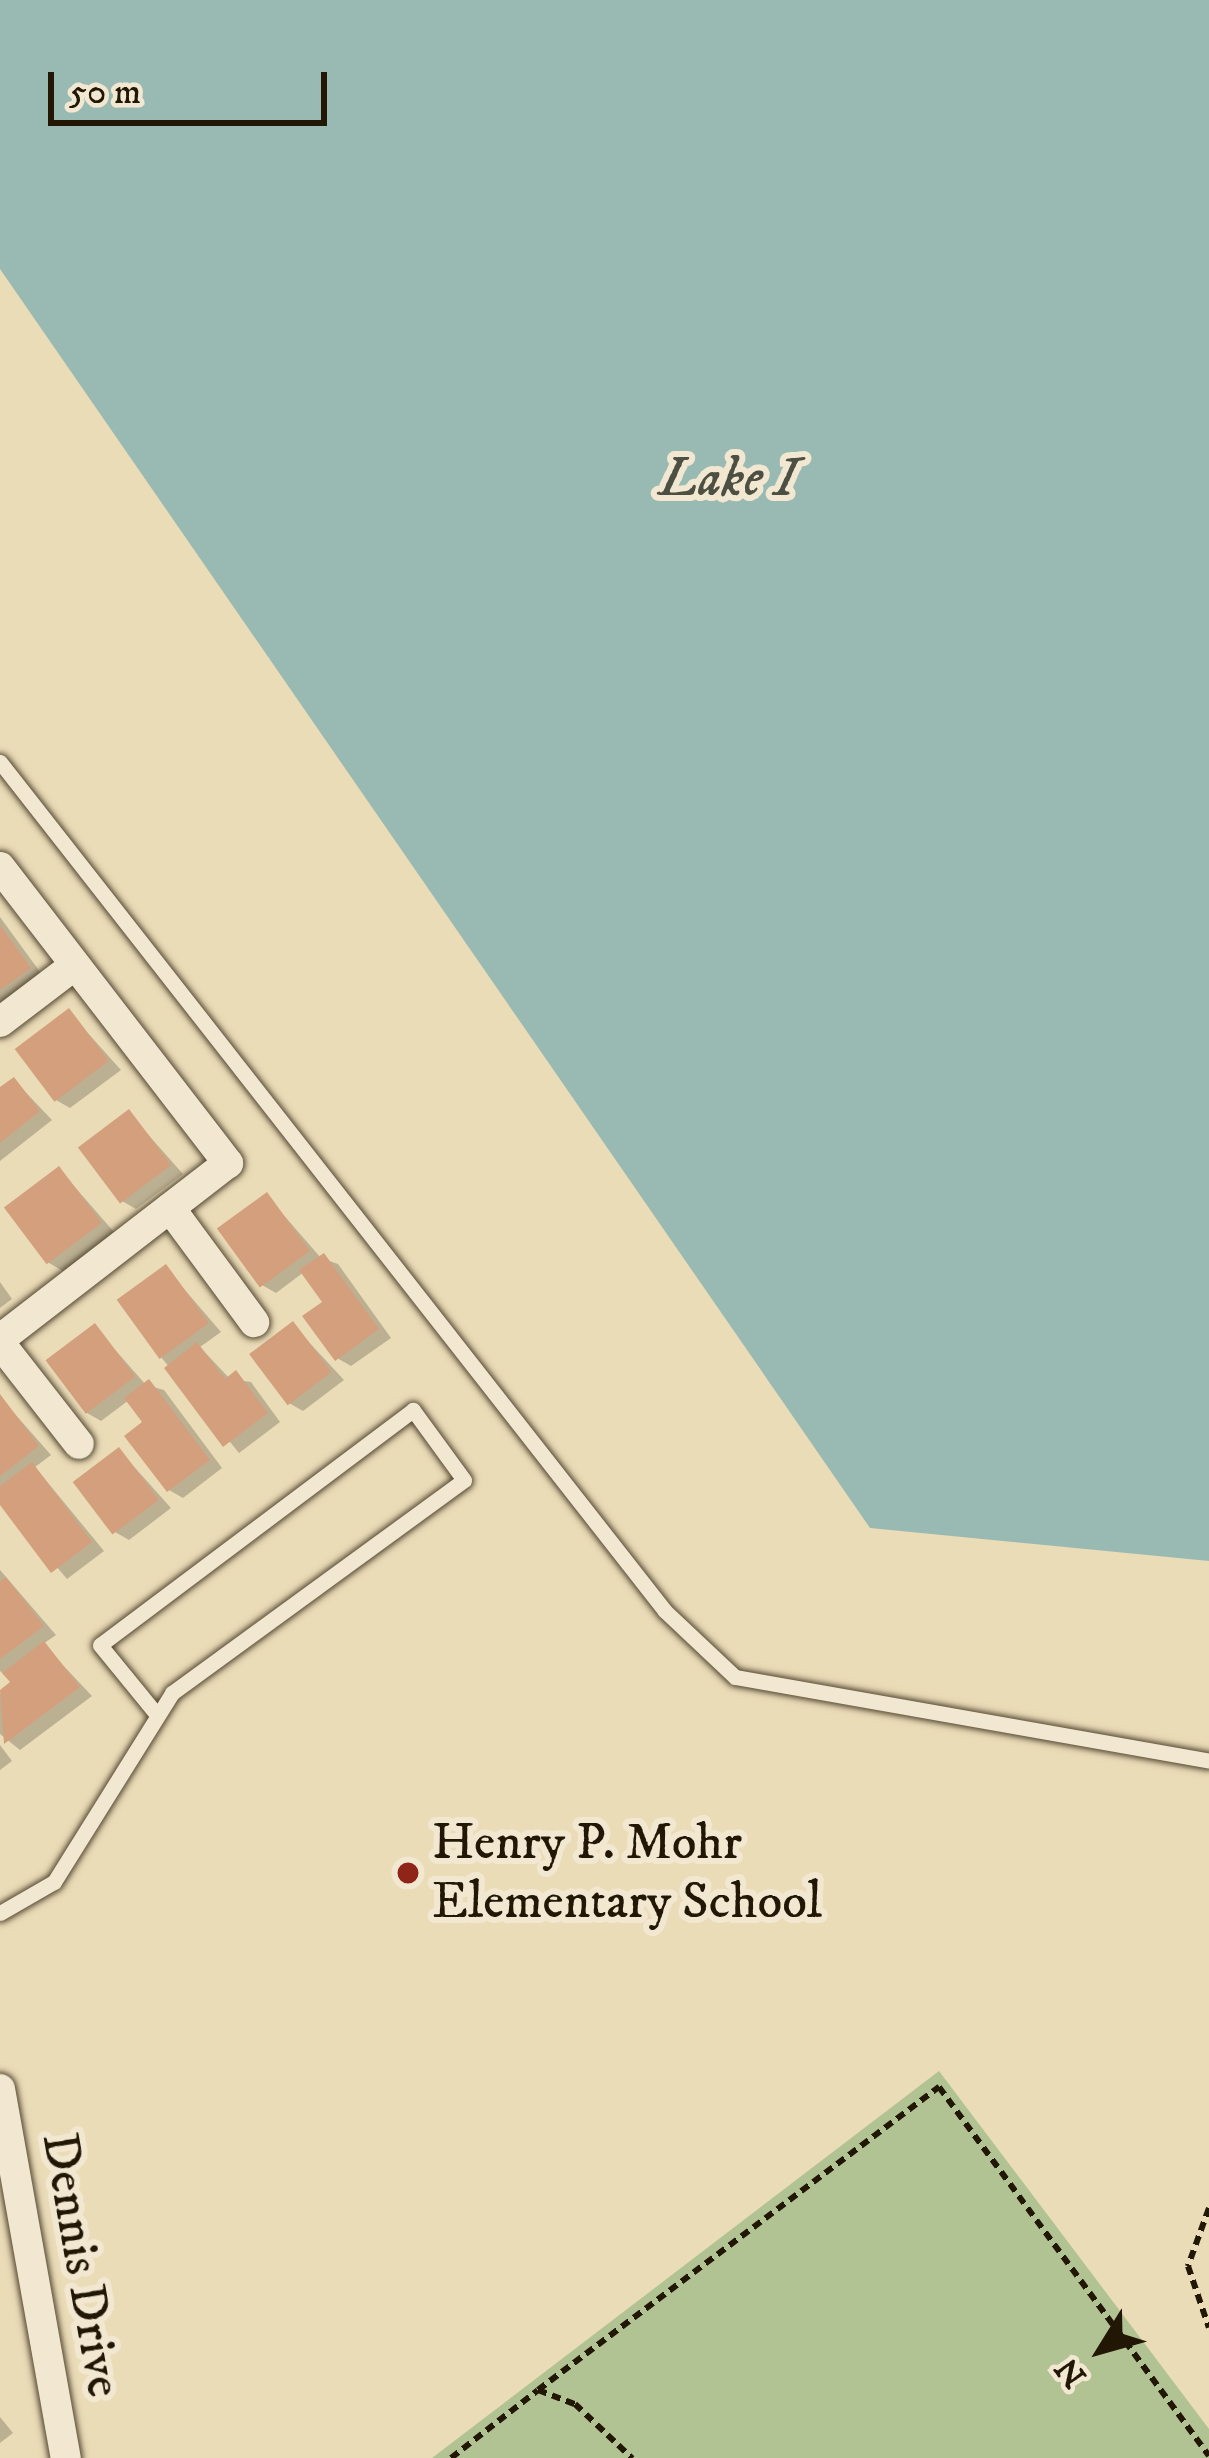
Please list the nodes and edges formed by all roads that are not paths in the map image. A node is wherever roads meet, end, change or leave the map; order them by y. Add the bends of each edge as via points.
1 (0, 762) edge
2 (0, 867) edge
3 (75, 965) junction
4 (0, 1022) edge
5 (170, 1208) junction
6 (254, 1322) dead end
7 (0, 1341) edge
8 (79, 1444) dead end
9 (157, 1715) junction
10 (1209, 1761) edge
11 (0, 1913) edge
12 (0, 2089) edge
13 (63, 2457) edge

1 - 10 lane via 650,1593 734,1677
2 - 3 street
3 - 4 street
3 - 5 street via 228,1163
5 - 6 street
5 - 7 street
7 - 8 street
9 - 9 lane via 172,1693 464,1480 413,1410 100,1645
9 - 11 lane via 54,1882
12 - 13 street, Dennis Drive

